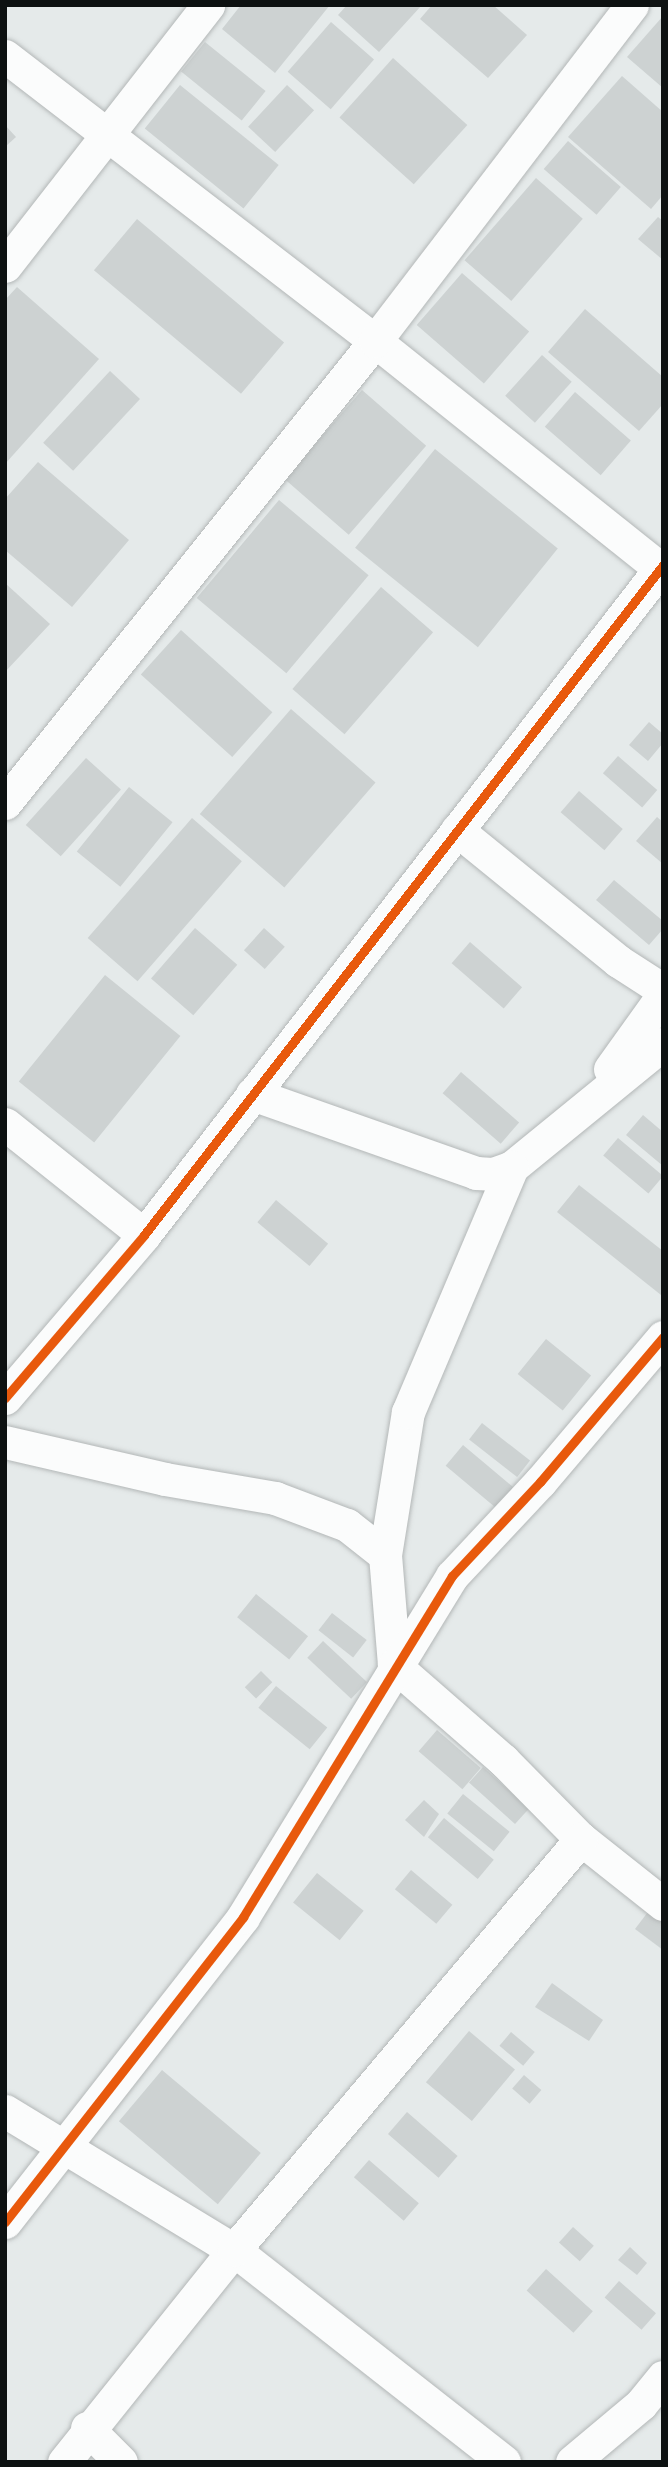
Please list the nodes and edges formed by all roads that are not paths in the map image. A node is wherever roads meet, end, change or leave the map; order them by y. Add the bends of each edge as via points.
1 (208, 5) edge
2 (632, 5) edge
3 (5, 56) edge
4 (108, 137) junction
5 (5, 266) edge
6 (375, 341) junction
7 (662, 568) edge
8 (5, 803) edge
9 (457, 830) junction
10 (663, 992) edge
11 (663, 1044) edge
12 (252, 1094) junction
13 (589, 1100) junction
14 (5, 1124) edge
15 (512, 1167) junction
16 (144, 1235) junction
17 (663, 1337) edge
18 (5, 1398) edge
19 (5, 1442) edge
20 (385, 1555) junction
21 (394, 1665) junction
22 (581, 1839) junction
23 (663, 1904) edge
24 (5, 2111) edge
25 (65, 2147) junction
26 (5, 2222) edge
27 (234, 2250) junction
28 (663, 2377) edge
29 (87, 2428) junction
30 (64, 2462) edge
31 (121, 2462) edge
32 (504, 2462) edge
33 (572, 2462) edge

1 - 4 street
2 - 6 street
3 - 4 street
4 - 5 street
4 - 6 street
6 - 7 street
6 - 8 street
7 - 9 street
9 - 10 street
9 - 12 street
10 - 13 street
11 - 13 street
12 - 15 street via 476,1173 493,1174
12 - 16 street
13 - 15 street
14 - 16 street
15 - 20 street via 408,1412
16 - 18 street
17 - 21 street via 540,1482 452,1576
19 - 20 street via 165,1479 275,1498 347,1525
20 - 21 street
21 - 22 street via 503,1760
21 - 25 street via 243,1917
22 - 23 street
22 - 27 street
24 - 25 street
25 - 26 street
25 - 27 street
27 - 29 street
27 - 32 street
28 - 33 street via 640,2404
29 - 30 street
29 - 31 street

